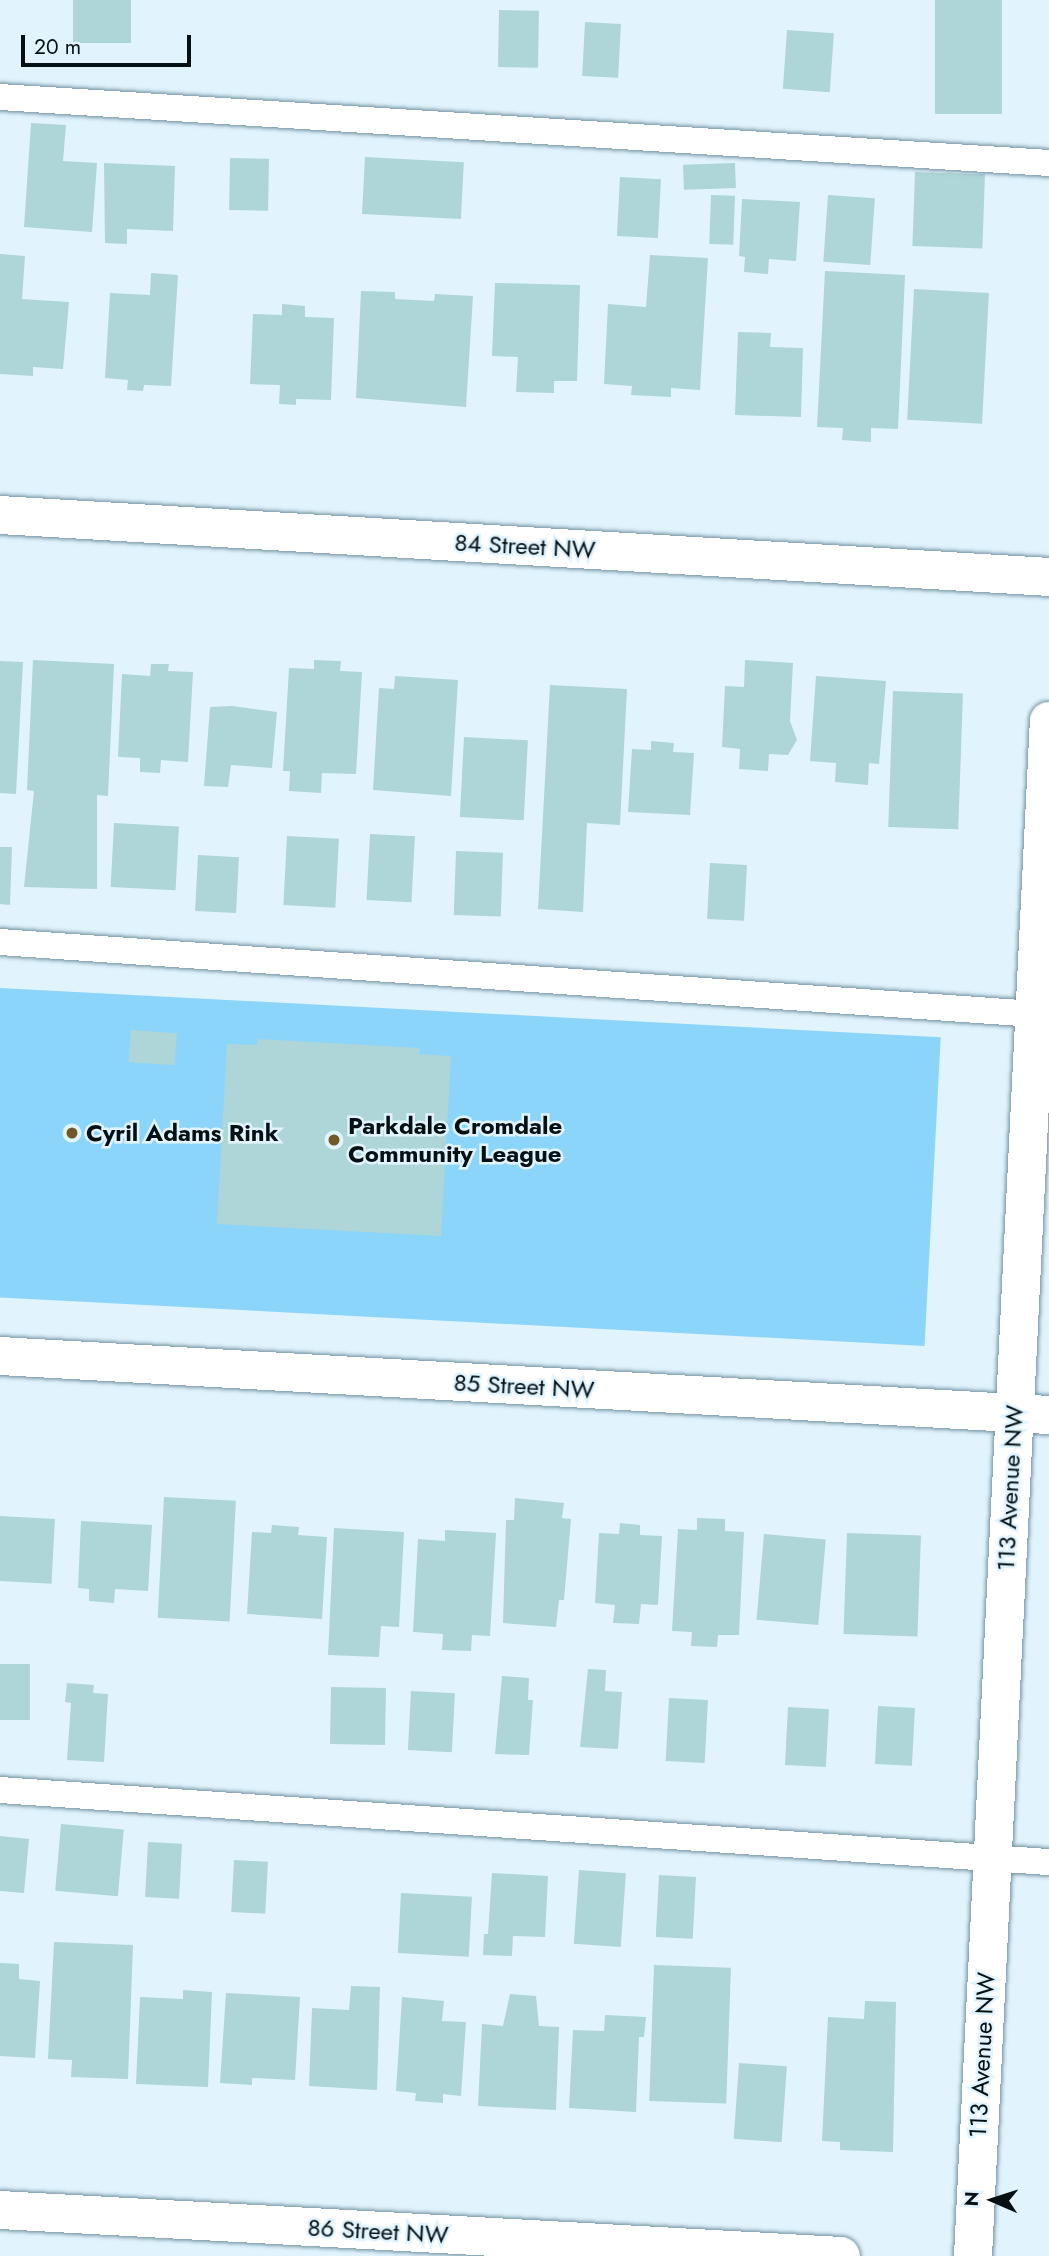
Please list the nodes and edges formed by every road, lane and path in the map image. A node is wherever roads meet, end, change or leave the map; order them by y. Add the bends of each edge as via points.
1 (0, 97) edge
2 (1049, 163) edge
3 (0, 515) edge
4 (1049, 577) edge
5 (1049, 721) edge
6 (0, 942) edge
7 (1042, 1014) edge
8 (0, 1356) edge
9 (1032, 1415) edge
10 (0, 1790) edge
11 (991, 1859) junction
12 (1049, 1862) edge
13 (0, 2210) edge
14 (841, 2256) edge
15 (973, 2256) edge

1 - 2 lane
3 - 4 street, 84 Street NW
5 - 7 street, 113 Avenue NW
6 - 7 lane
7 - 9 street, 113 Avenue NW
8 - 9 street, 85 Street NW
9 - 11 street, 113 Avenue NW
10 - 11 lane
11 - 12 lane
11 - 15 street, 113 Avenue NW
13 - 14 street, 86 Street NW

